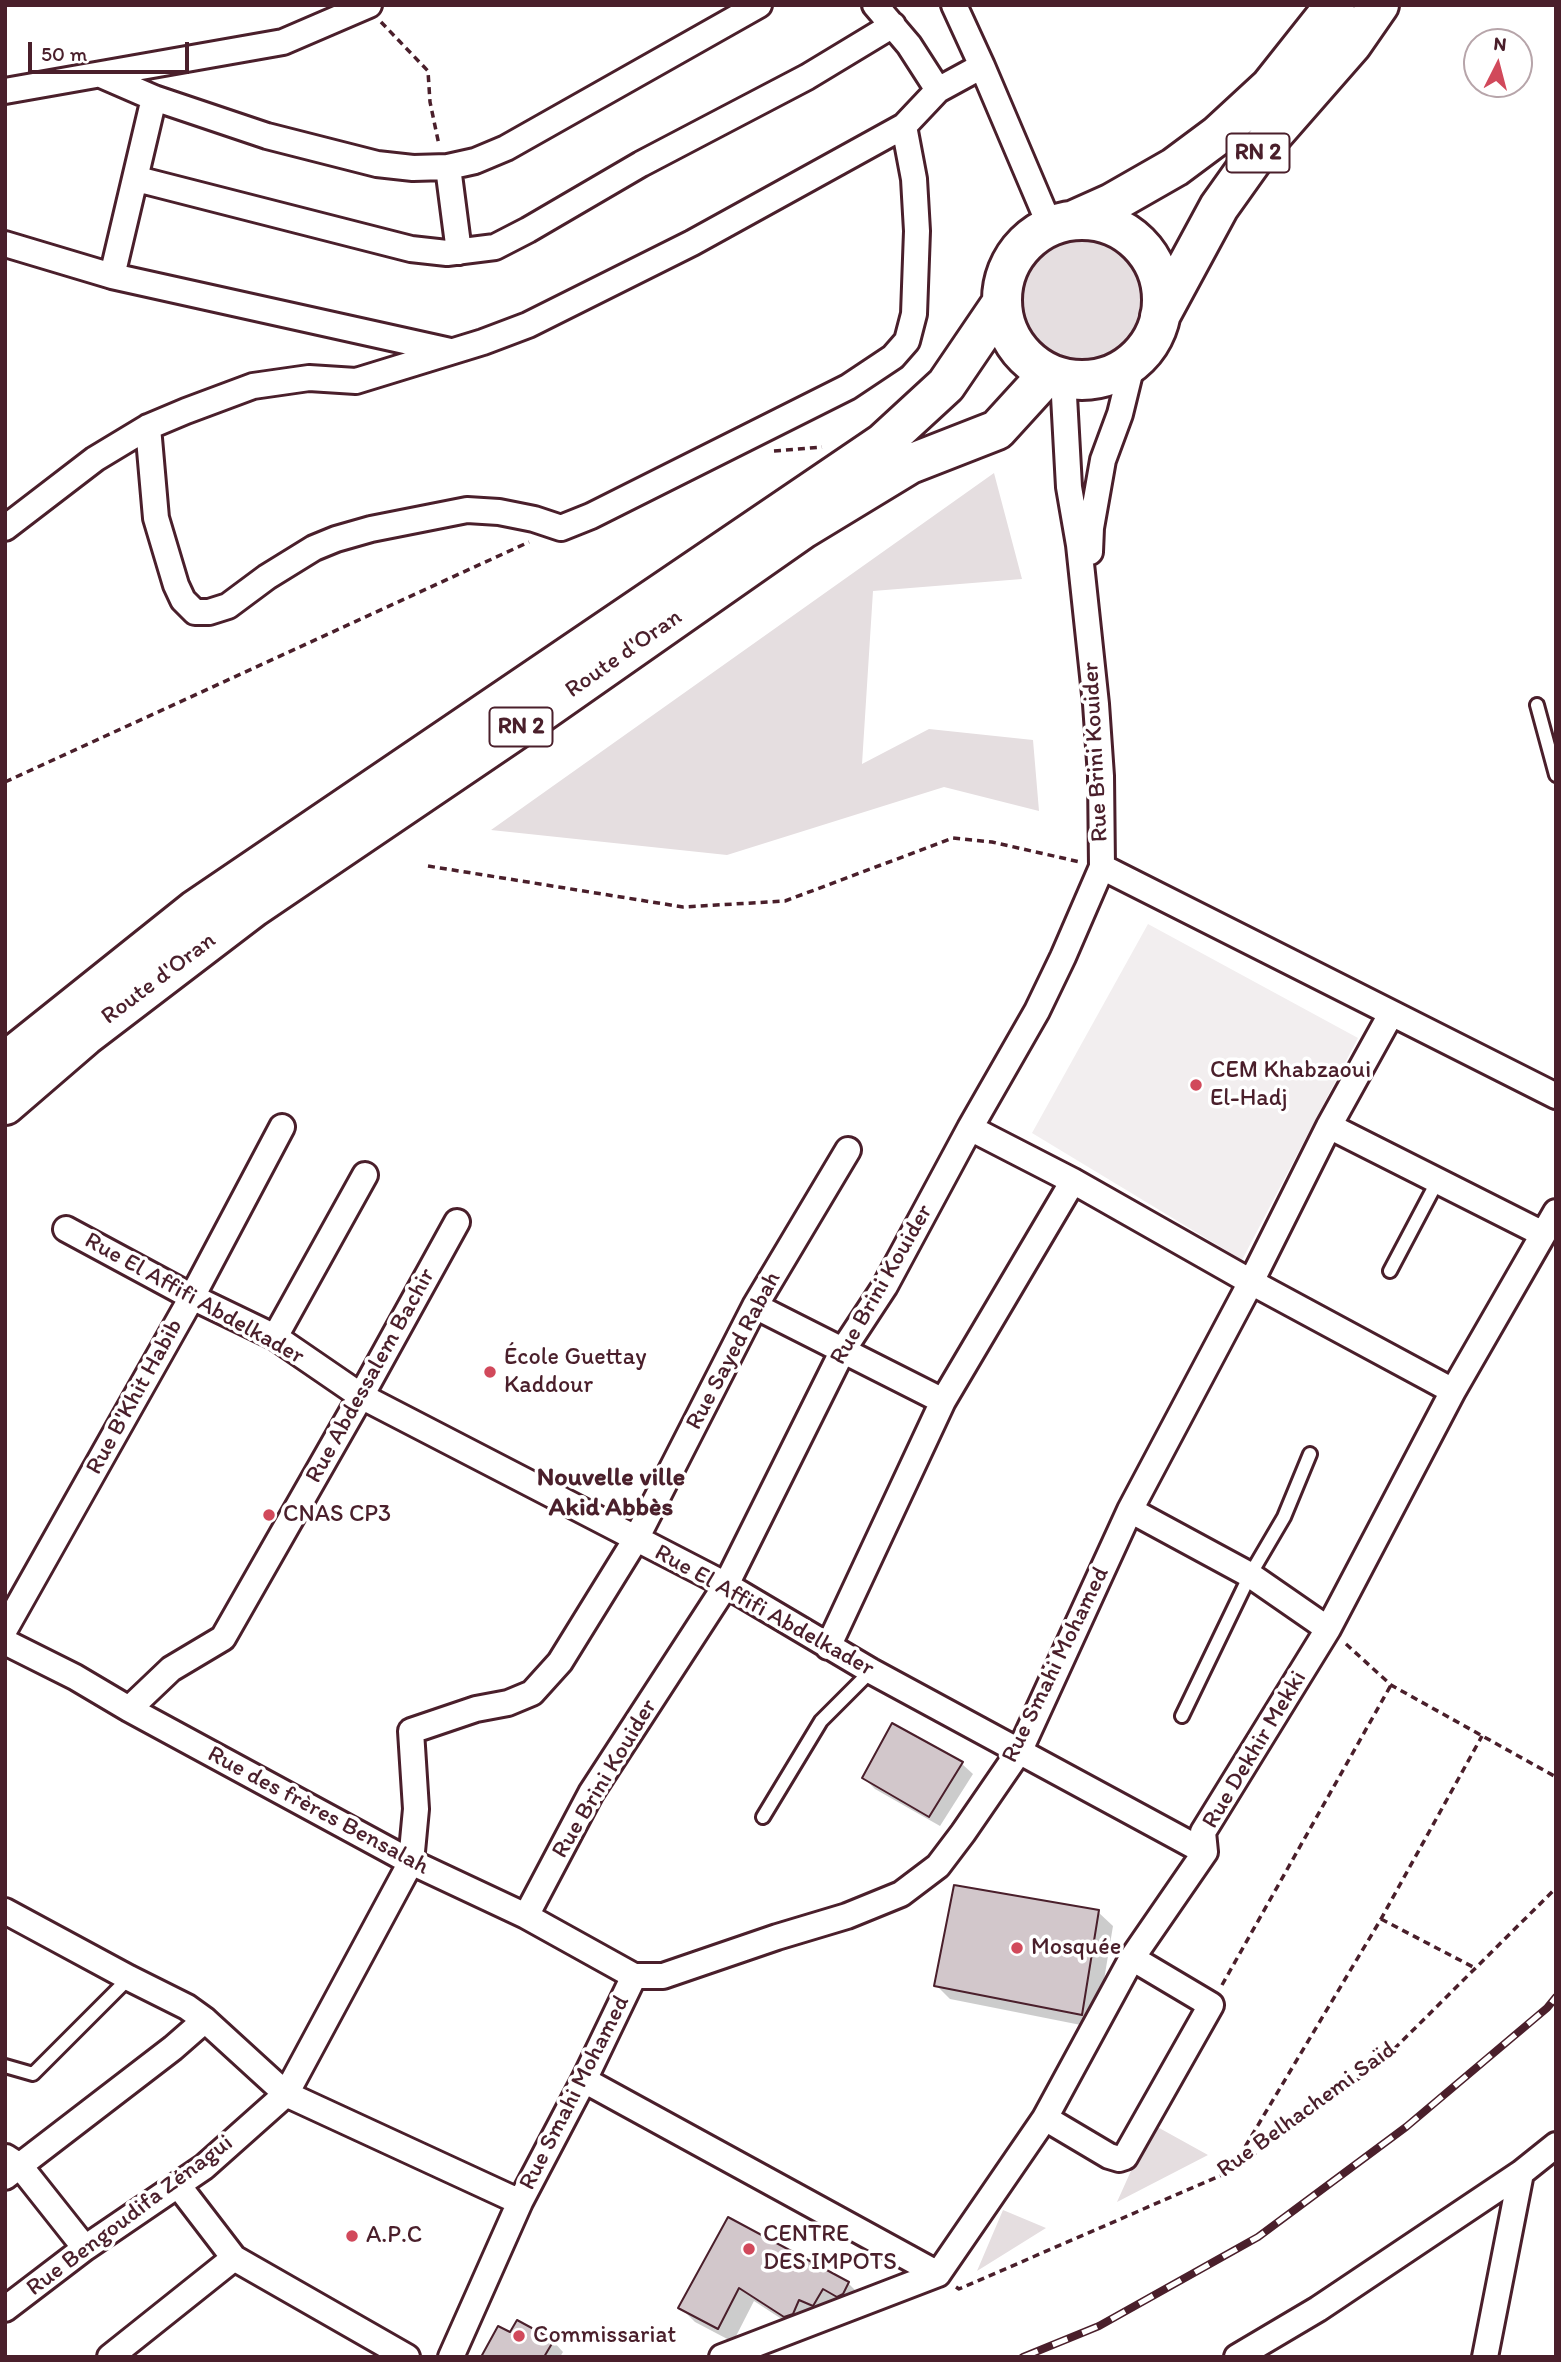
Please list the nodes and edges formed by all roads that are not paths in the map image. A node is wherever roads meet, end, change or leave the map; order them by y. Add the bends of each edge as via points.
1 (759, 5) edge
2 (875, 5) edge
3 (954, 5) edge
4 (1335, 5) edge
5 (1379, 5) edge
6 (367, 6) edge
7 (893, 25) junction
8 (982, 66) junction
9 (101, 75) junction
10 (938, 90) junction
11 (5, 91) edge
12 (154, 98) junction
13 (904, 126) junction
14 (448, 167) junction
15 (136, 178) junction
16 (1062, 223) junction
17 (5, 244) edge
18 (459, 252) junction
19 (113, 276) junction
20 (1001, 304) junction
21 (1160, 316) junction
22 (453, 352) junction
23 (1133, 362) junction
24 (1056, 376) junction
25 (148, 427) junction
26 (5, 528) edge
27 (1088, 616) junction
28 (1537, 705) dead end
29 (1556, 775) edge
30 (1102, 867) junction
31 (1391, 1014) junction
32 (5, 1062) edge
33 (1556, 1096) edge
34 (5, 1105) edge
35 (1329, 1126) junction
36 (282, 1127) dead end
37 (970, 1128) junction
38 (848, 1150) dead end
39 (365, 1175) dead end
40 (1073, 1181) junction
41 (1437, 1182) junction
42 (1556, 1212) edge
43 (457, 1222) dead end
44 (66, 1229) dead end
45 (1543, 1234) junction
46 (1390, 1271) dead end
47 (1251, 1282) junction
48 (191, 1297) junction
49 (755, 1306) junction
50 (275, 1337) junction
51 (843, 1350) junction
52 (1453, 1391) junction
53 (361, 1396) junction
54 (943, 1401) junction
55 (1310, 1454) dead end
56 (1130, 1510) junction
57 (636, 1539) junction
58 (1250, 1575) junction
59 (726, 1585) junction
60 (5, 1629) edge
61 (1328, 1629) junction
62 (5, 1642) edge
63 (828, 1647) junction
64 (871, 1671) junction
65 (129, 1709) junction
66 (1182, 1716) dead end
67 (1020, 1750) junction
68 (763, 1817) dead end
69 (1205, 1852) junction
70 (411, 1862) junction
71 (5, 1911) edge
72 (526, 1916) junction
73 (1132, 1958) junction
74 (634, 1976) junction
75 (129, 1978) junction
76 (205, 2020) junction
77 (5, 2066) edge
78 (584, 2080) junction
79 (286, 2094) junction
80 (1045, 2118) junction
81 (1556, 2145) edge
82 (10, 2166) edge
83 (1521, 2173) junction
84 (178, 2185) junction
85 (520, 2202) junction
86 (85, 2248) junction
87 (234, 2258) junction
88 (938, 2274) junction
89 (5, 2309) edge
90 (110, 2357) edge
91 (407, 2357) edge
92 (451, 2357) edge
93 (722, 2357) edge
94 (1237, 2357) edge
95 (1485, 2357) edge

1 - 14 street via 506,148
2 - 7 street
3 - 8 street
4 - 16 main road, RN 2 via 1270,87 1218,135 1175,167 1112,203
5 - 21 main road, RN 2 via 1352,44 1261,148 1219,207
6 - 9 street via 283,42
7 - 10 street
7 - 18 street via 528,230 495,247
8 - 10 street
8 - 16 street
9 - 11 street
9 - 12 street
10 - 13 street
12 - 14 street via 267,136 377,164
12 - 15 street
13 - 22 street via 692,243 528,325
13 - 25 street via 914,178 917,231 914,314 907,341 893,357 848,387 591,516 561,527 511,514 467,510 404,521 314,548 228,606 195,612 176,585 156,518
14 - 18 street
15 - 18 street via 411,249
15 - 19 street
16 - 20 main road via 1029,239 1013,257 1003,280
16 - 21 main road via 1099,222 1122,230 1142,247 1155,267 1162,291
17 - 19 street
19 - 22 street
20 - 24 main road via 1015,345 1030,362
20 - 32 main road, Route d'Oran / RN 2 via 946,385 883,443 195,910
21 - 23 main road via 1150,341
22 - 25 street via 356,381 309,378 253,386
23 - 24 main road via 1100,378
23 - 27 street via 1103,460 1091,528
24 - 27 street
24 - 34 main road, Route d'Oran / RN 2 via 997,430 910,464 803,529 254,907 85,1036
25 - 26 street via 95,459
27 - 30 street, Rue Brini Kouider via 1101,776
28 - 29 lane
30 - 31 street
30 - 37 street, Rue Brini Kouider via 1037,1011
31 - 33 street
31 - 35 street, Rue Smahi Mohamed
35 - 41 street
35 - 47 street, Rue Smahi Mohamed
36 - 48 street, Rue B'Khit Habib
37 - 40 street
37 - 51 street, Rue Brini Kouider via 885,1286
38 - 49 street, Rue Sayed Rabah
39 - 50 street
40 - 47 street
40 - 54 street
41 - 45 street
41 - 46 lane
42 - 45 street, Rue Dekhir Mekki
43 - 53 street, Rue Abdessalem Bachir
44 - 48 street, Rue El Affifi Abdelkader
45 - 52 street, Rue Dekhir Mekki
47 - 52 street
47 - 56 street, Rue Smahi Mohamed
48 - 50 street, Rue El Affifi Abdelkader
48 - 60 street, Rue B'Khit Habib
49 - 51 street
49 - 57 street, Rue Sayed Rabah
50 - 53 street, Rue El Affifi Abdelkader
51 - 54 street
51 - 59 street, Rue Brini Kouider
52 - 61 street, Rue Dekhir Mekki
53 - 57 street, Rue El Affifi Abdelkader
53 - 65 street, Rue Abdessalem Bachir via 223,1638 171,1669
54 - 63 street
55 - 58 lane via 1284,1517
56 - 58 street
56 - 67 street, Rue Smahi Mohamed
57 - 59 street, Rue El Affifi Abdelkader
57 - 70 street, Rue Sayed Rabah via 560,1662 532,1693 411,1731 416,1809
58 - 61 street
58 - 66 lane
59 - 63 street, Rue El Affifi Abdelkader
59 - 72 street, Rue Brini Kouider via 591,1793
61 - 69 street, Rue Dekhir Mekki via 1203,1832
62 - 65 street, Rue des frères Bensalah
63 - 64 street, Rue El Affifi Abdelkader
64 - 67 street, Rue El Affifi Abdelkader
64 - 68 lane via 821,1721
65 - 70 street, Rue des frères Bensalah
67 - 69 street, Rue El Affifi Abdelkader
67 - 74 street, Rue Smahi Mohamed via 938,1866 901,1894 848,1916 663,1976
69 - 73 street, Rue Dekhir Mekki
70 - 72 street, Rue des frères Bensalah
70 - 79 street
71 - 75 street
72 - 74 street, Rue des frères Bensalah
73 - 80 street, Rue Dekhir Mekki
73 - 80 street via 1211,2005 1125,2157 1109,2156
74 - 78 street, Rue Smahi Mohamed
75 - 76 street
75 - 77 lane via 33,2074
76 - 79 street
76 - 82 street
78 - 85 street, Rue Smahi Mohamed
78 - 88 street
79 - 84 street, Rue Bengoudifa Zénagui
79 - 85 street
80 - 88 street, Rue Dekhir Mekki
81 - 83 street
82 - 86 street
83 - 94 street via 1318,2309
83 - 95 street
84 - 86 street, Rue Bengoudifa Zénagui
84 - 87 street
85 - 92 street, Rue Smahi Mohamed
86 - 89 street, Rue Bengoudifa Zénagui
87 - 90 street
87 - 91 street
88 - 93 street

